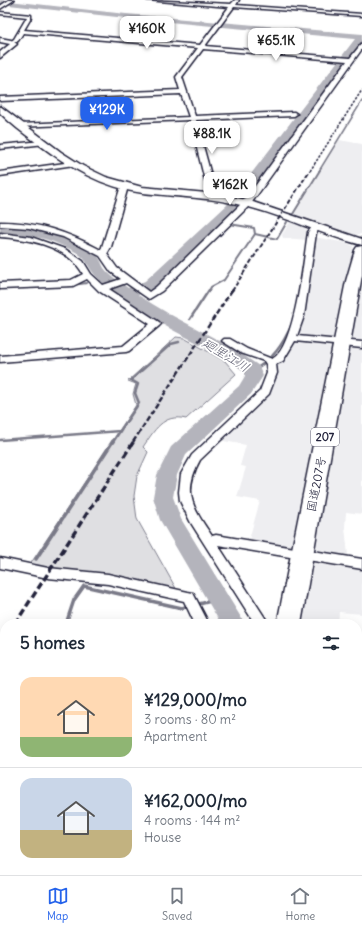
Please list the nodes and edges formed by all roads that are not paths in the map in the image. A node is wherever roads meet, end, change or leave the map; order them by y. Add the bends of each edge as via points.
1 (149, 0) edge
2 (237, 0) edge
3 (9, 2) edge
4 (232, 6) junction
5 (0, 8) edge
6 (0, 13) edge
7 (362, 15) edge
8 (22, 30) junction
9 (0, 40) edge
10 (12, 42) junction
11 (362, 45) edge
12 (202, 47) junction
13 (0, 56) edge
14 (351, 60) junction
15 (184, 92) junction
16 (0, 99) edge
17 (0, 108) edge
18 (294, 114) dead end
19 (192, 118) junction
20 (19, 126) junction
21 (43, 143) junction
22 (0, 147) edge
23 (72, 164) junction
24 (0, 174) edge
25 (127, 187) junction
26 (213, 197) junction
27 (247, 203) junction
28 (0, 224) edge
29 (316, 228) junction
30 (0, 235) edge
31 (362, 242) edge
32 (362, 250) edge
33 (103, 254) junction
34 (88, 275) junction
35 (126, 280) junction
36 (0, 286) edge
37 (102, 289) junction
38 (292, 338) junction
39 (226, 341) dead end
40 (342, 344) junction
41 (362, 345) edge
42 (0, 358) edge
43 (269, 361) junction
44 (210, 540) junction
45 (302, 556) junction
46 (0, 563) edge
47 (362, 564) edge
48 (199, 619) edge
49 (259, 619) edge
50 (291, 619) edge

1 - 4 street
2 - 4 street
3 - 5 street
4 - 7 street
4 - 12 street
6 - 8 street via 28,16
8 - 10 street
8 - 12 street
9 - 10 street
10 - 13 street via 14,44
11 - 14 street
12 - 14 street
12 - 15 street via 179,78
14 - 27 street
15 - 16 street
15 - 19 street
17 - 20 street
18 - 19 street
19 - 20 street
19 - 26 street
20 - 21 street
21 - 22 street
21 - 23 street
23 - 24 street
23 - 25 street via 88,174
25 - 26 street
25 - 33 street via 124,189
26 - 27 street
27 - 29 street
27 - 35 street via 149,296
28 - 33 street via 18,223 47,228 69,236
29 - 31 street
29 - 38 street via 312,232 299,316
30 - 34 street via 25,237 70,254 80,262
32 - 40 highway, 国道207号 / 207 via 353,281
33 - 35 street via 114,270
34 - 36 street via 73,283
34 - 37 street
35 - 37 street
37 - 42 street via 156,324 126,349
38 - 40 street
38 - 43 street via 280,359
39 - 43 street
40 - 41 street
40 - 45 highway, 国道207号 / 207
43 - 44 street via 272,373 265,392 196,458 187,474 186,501 195,520
44 - 45 street
44 - 49 street
45 - 47 street
45 - 50 highway, 国道207号 / 207
46 - 48 street via 48,573 108,579 188,597

